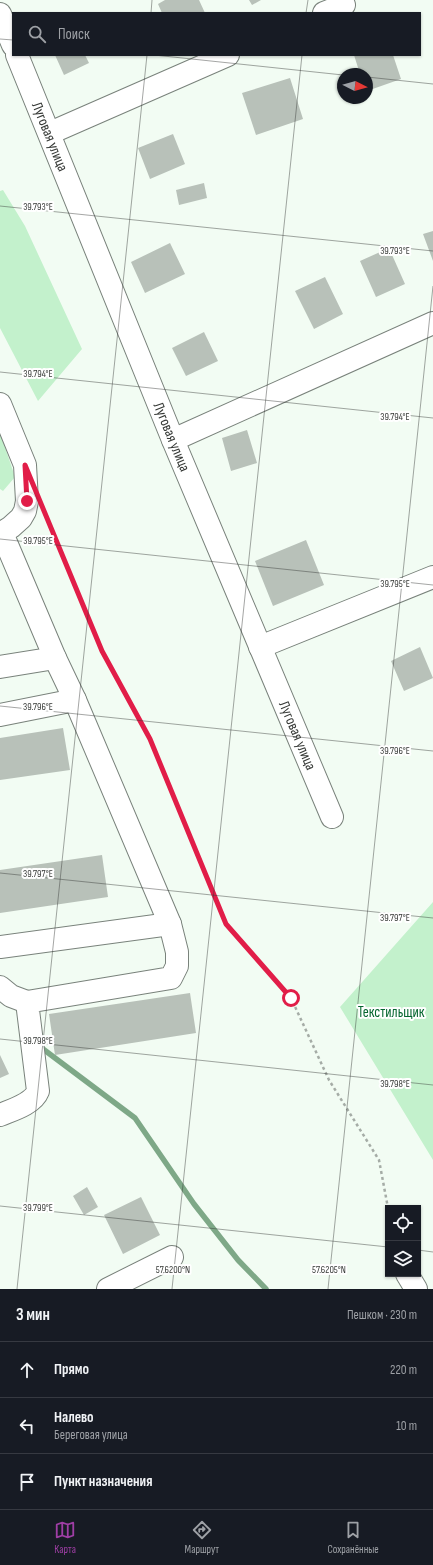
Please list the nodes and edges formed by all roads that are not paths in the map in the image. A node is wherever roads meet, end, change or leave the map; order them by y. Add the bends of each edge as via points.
1 (0, 14) edge
2 (12, 43) edge
3 (17, 56) edge
4 (226, 56) edge
5 (50, 133) junction
6 (433, 323) edge
7 (0, 404) edge
8 (173, 440) junction
9 (1, 534) edge
10 (433, 577) edge
11 (260, 647) junction
12 (55, 658) junction
13 (0, 667) edge
14 (75, 700) junction
15 (0, 715) edge
16 (332, 816) dead end
17 (170, 924) junction
18 (0, 947) edge
19 (0, 987) edge
20 (27, 1002) junction
21 (0, 1115) edge
22 (172, 1257) dead end
23 (409, 1277) edge
24 (108, 1289) edge
25 (416, 1289) edge

1 - 2 street
3 - 5 street, Луговая улица
4 - 5 street
5 - 8 street, Луговая улица
6 - 8 street
7 - 9 street via 25,465 27,501 21,518
8 - 11 street, Луговая улица
9 - 12 street
10 - 11 street
11 - 16 street, Луговая улица
12 - 13 street
12 - 14 street
14 - 15 street
14 - 17 street
17 - 18 street
17 - 20 street via 177,952 177,966 171,978
19 - 20 street via 11,996
20 - 21 street via 38,1091 32,1100
22 - 24 street
23 - 25 street

